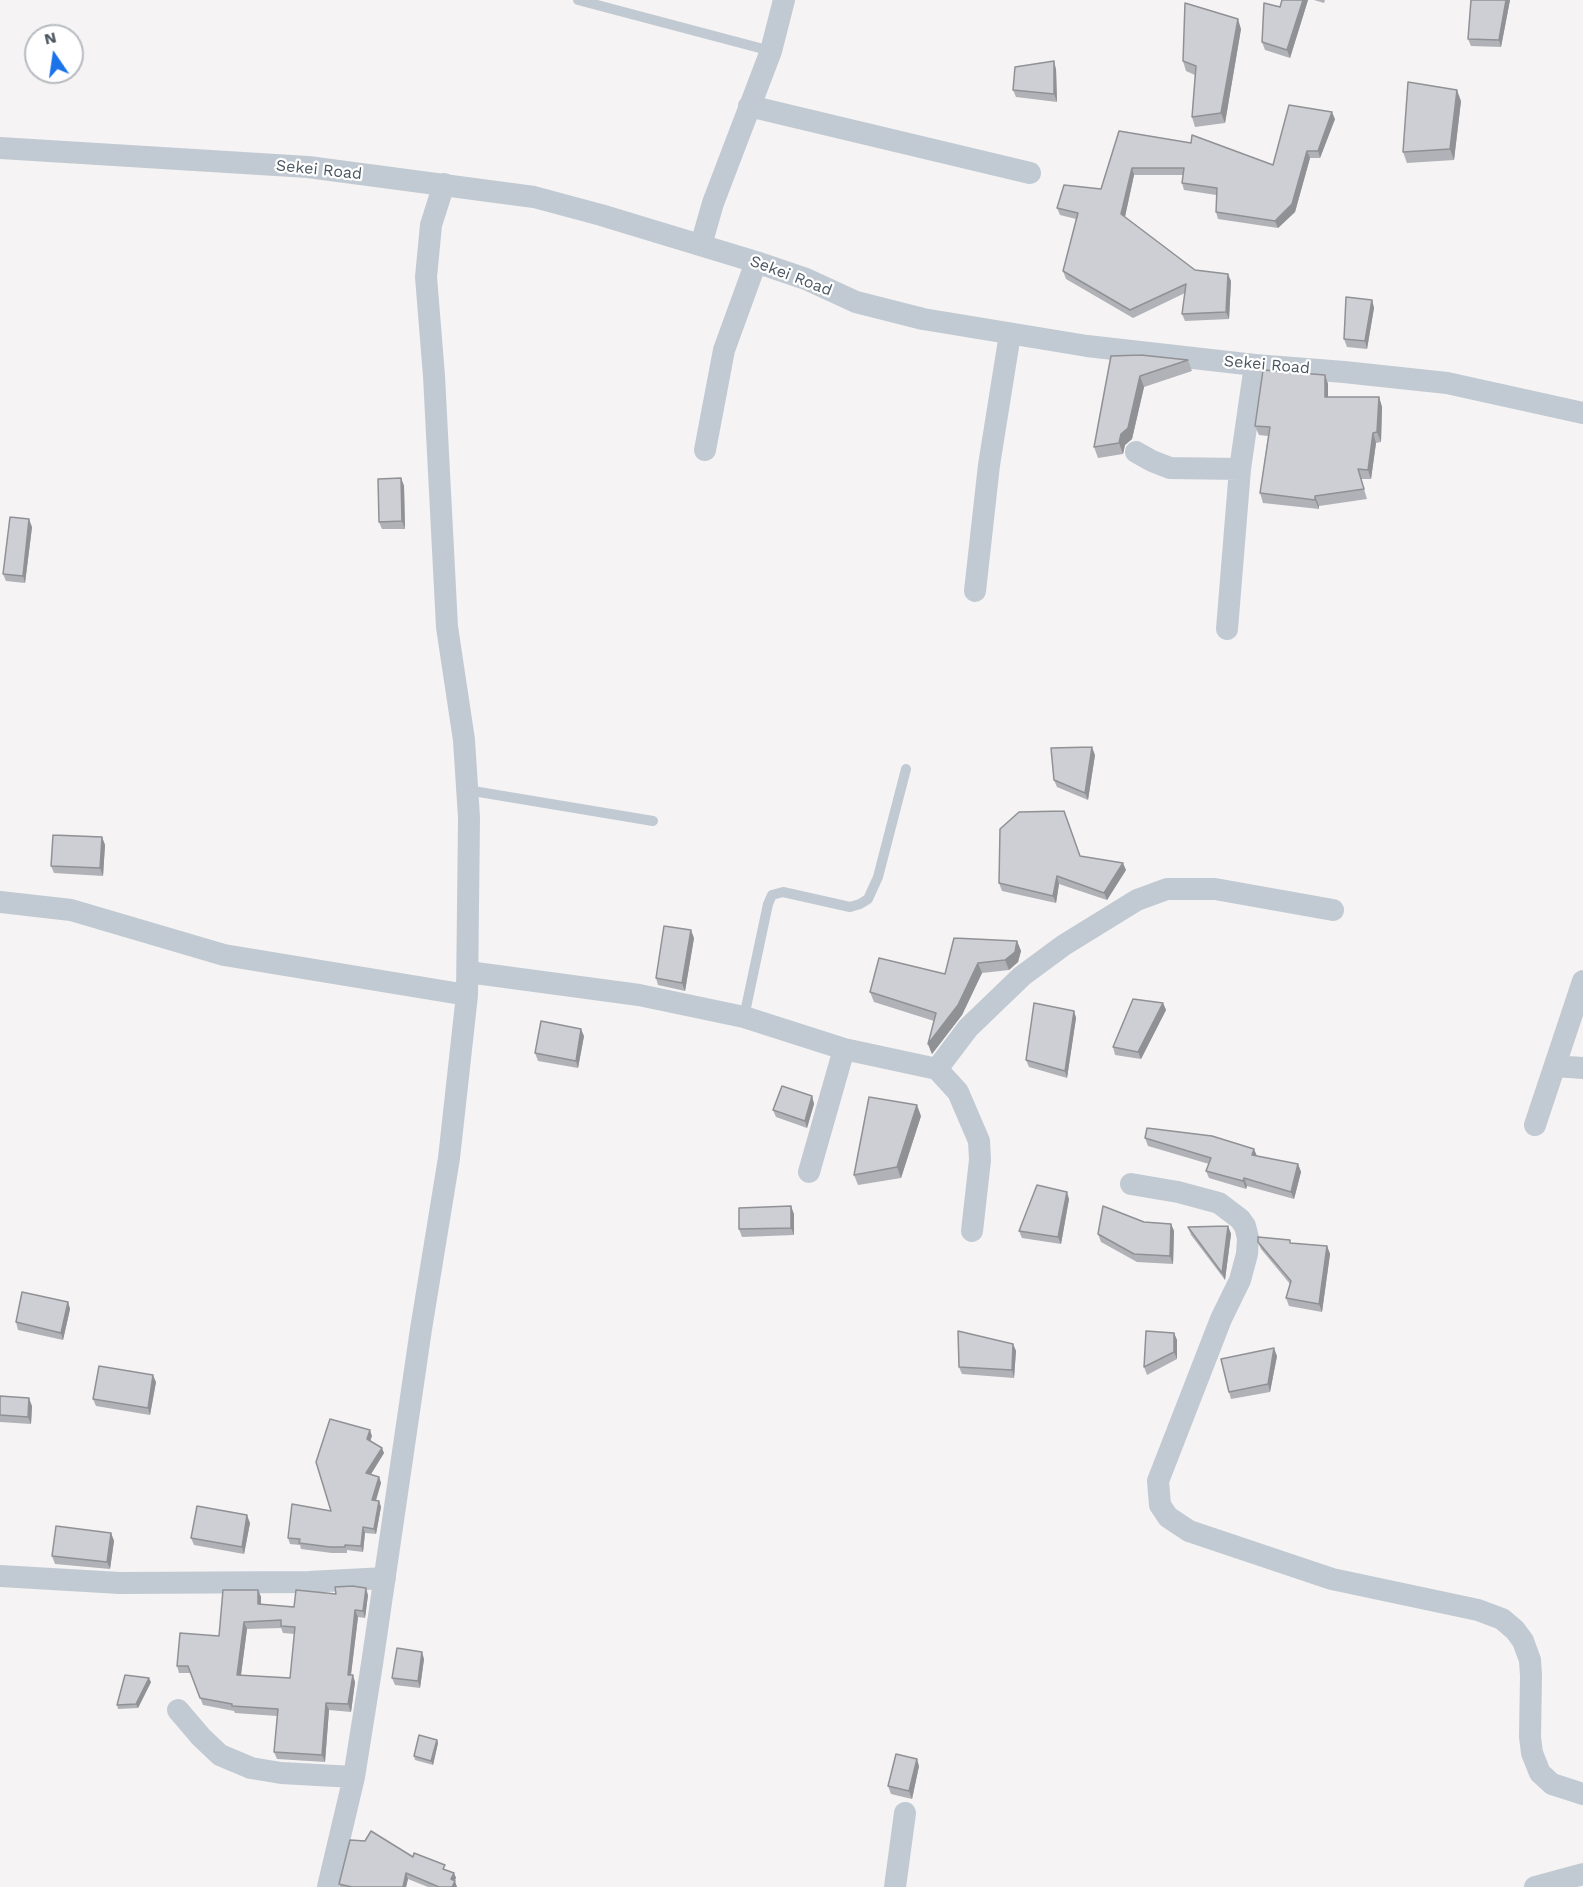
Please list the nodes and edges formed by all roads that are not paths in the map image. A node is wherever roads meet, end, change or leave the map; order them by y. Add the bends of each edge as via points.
1 (578, 0) edge
2 (784, 0) edge
3 (771, 51) junction
4 (749, 106) junction
5 (0, 148) edge
6 (1030, 173) dead end
7 (444, 184) junction
8 (700, 245) junction
9 (756, 262) junction
10 (1010, 334) junction
11 (1255, 365) junction
12 (1583, 413) edge
13 (705, 450) dead end
14 (1136, 452) dead end
15 (1240, 469) junction
16 (975, 591) dead end
17 (1227, 629) dead end
18 (906, 769) dead end
19 (467, 790) junction
20 (653, 821) dead end
21 (0, 902) edge
22 (1333, 910) dead end
23 (468, 972) junction
24 (1583, 981) edge
25 (467, 995) junction
26 (744, 1017) junction
27 (844, 1049) junction
28 (1555, 1066) junction
29 (1583, 1068) edge
30 (937, 1069) junction
31 (1535, 1125) dead end
32 (809, 1172) dead end
33 (1131, 1184) dead end
34 (972, 1231) dead end
35 (0, 1576) edge
36 (385, 1578) junction
37 (178, 1710) dead end
38 (354, 1777) junction
39 (1583, 1794) edge
40 (905, 1813) dead end
41 (1583, 1874) edge
42 (328, 1887) edge
43 (895, 1887) edge
44 (1535, 1887) edge

1 - 3 lane
2 - 3 street
3 - 4 street
4 - 6 street
4 - 8 street
5 - 7 street, Sekei Road via 308,167
7 - 8 street, Sekei Road via 534,197
7 - 19 street via 431,225 426,277 447,627 464,740
8 - 9 street, Sekei Road
9 - 10 street, Sekei Road via 856,302 923,319
9 - 13 street via 724,350
10 - 11 street, Sekei Road
10 - 16 street via 989,465
11 - 12 street, Sekei Road via 1447,383
11 - 15 street
14 - 15 street via 1170,468
15 - 17 street
18 - 26 lane via 878,877 868,899 850,907 783,892 772,896
19 - 20 lane
19 - 23 street
21 - 25 street via 71,910 224,955
22 - 30 street via 1215,889 1167,889 1137,900 1022,976 968,1028
23 - 25 street
23 - 26 street via 639,995
24 - 28 street
25 - 36 street via 449,1158
26 - 27 street
27 - 30 street
27 - 32 street
28 - 29 street
28 - 31 street
30 - 34 street via 958,1092 979,1141
33 - 39 street via 1220,1203 1240,1219 1248,1238 1240,1280 1158,1481 1160,1505 1168,1517 1189,1531 1332,1579 1478,1610 1502,1619 1523,1641 1530,1660 1530,1737 1540,1773 1552,1784
35 - 36 street via 120,1583
36 - 38 street
37 - 38 street via 220,1755 250,1768
38 - 42 street
40 - 43 street
41 - 44 street

